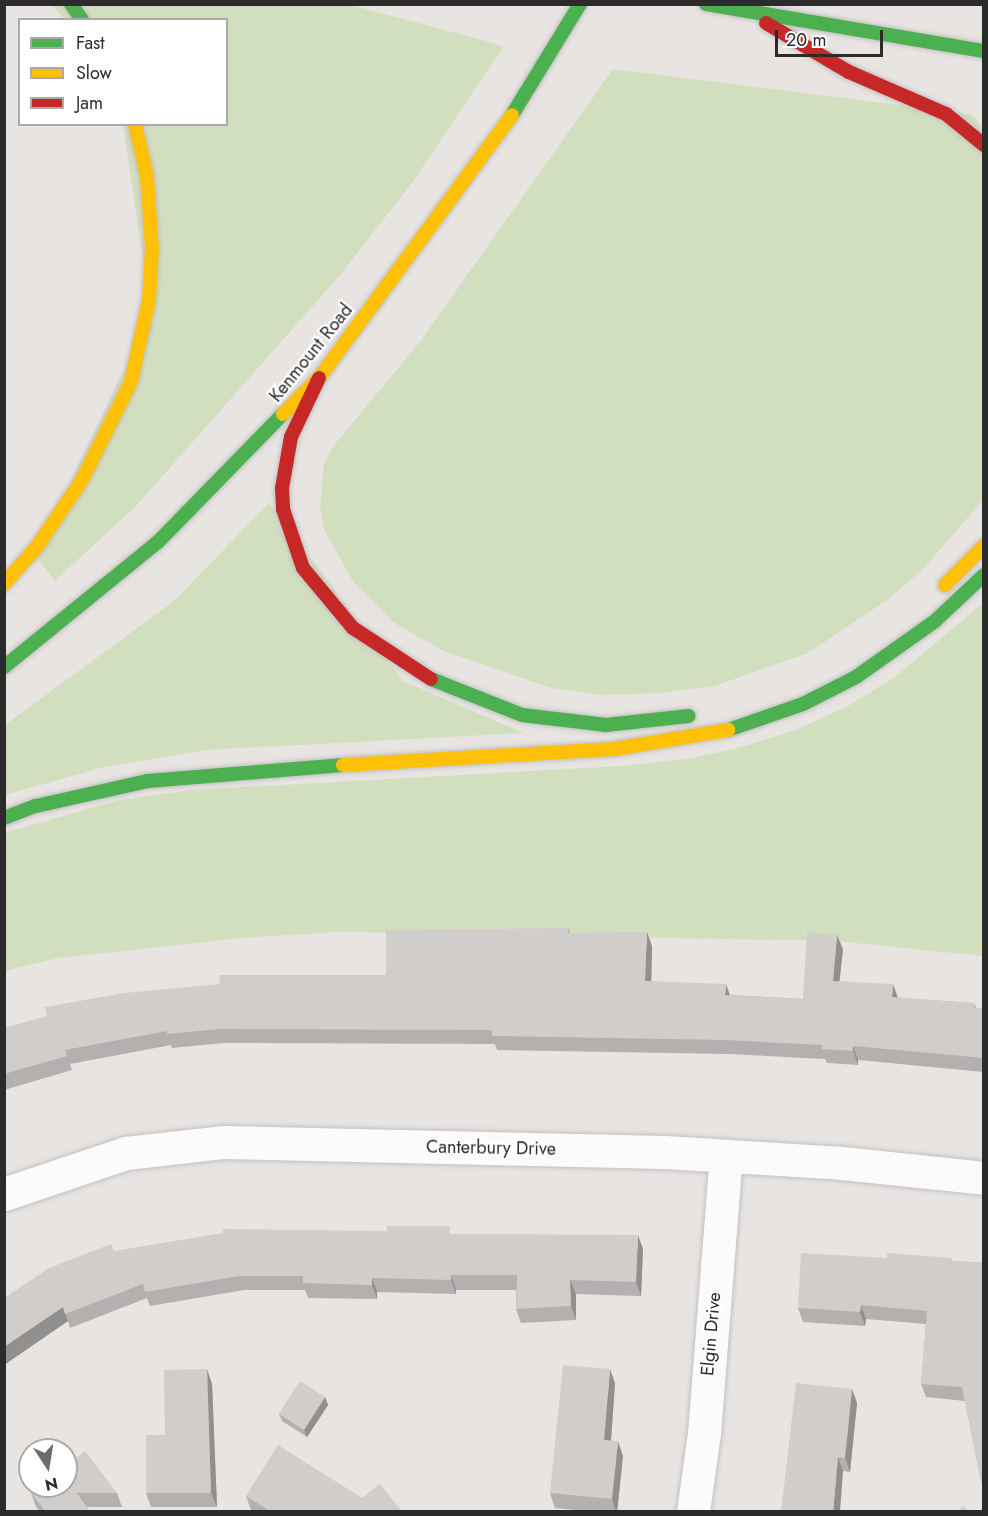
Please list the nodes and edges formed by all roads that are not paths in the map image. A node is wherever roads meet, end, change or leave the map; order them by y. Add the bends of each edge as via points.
1 (71, 4) edge
2 (580, 4) edge
3 (706, 4) edge
4 (749, 12) junction
5 (81, 18) edge
6 (984, 51) edge
7 (135, 126) edge
8 (984, 145) edge
9 (319, 378) junction
10 (984, 546) edge
11 (984, 575) edge
12 (4, 584) edge
13 (932, 597) dead end
14 (4, 667) edge
15 (700, 713) dead end
16 (4, 818) edge
17 (726, 1156) junction
18 (984, 1178) edge
19 (4, 1194) edge
20 (693, 1512) edge

1 - 5 main road
2 - 9 main road, Kenmount Road via 525,96
3 - 4 main road
4 - 6 main road
4 - 8 main road via 849,72 946,114
7 - 12 main road via 147,176 152,249 147,309 130,382 101,448 77,489 36,548
9 - 14 main road, Kenmount Road via 159,542
9 - 15 main road via 291,437 284,472 283,509 303,568 353,628 424,676 522,715 606,725
10 - 13 main road
11 - 16 main road via 935,621 856,677 794,708 723,732 614,749 148,781 36,806
17 - 18 street, Canterbury Drive
17 - 19 street, Canterbury Drive via 224,1142 126,1153
17 - 20 street, Elgin Drive via 704,1433

